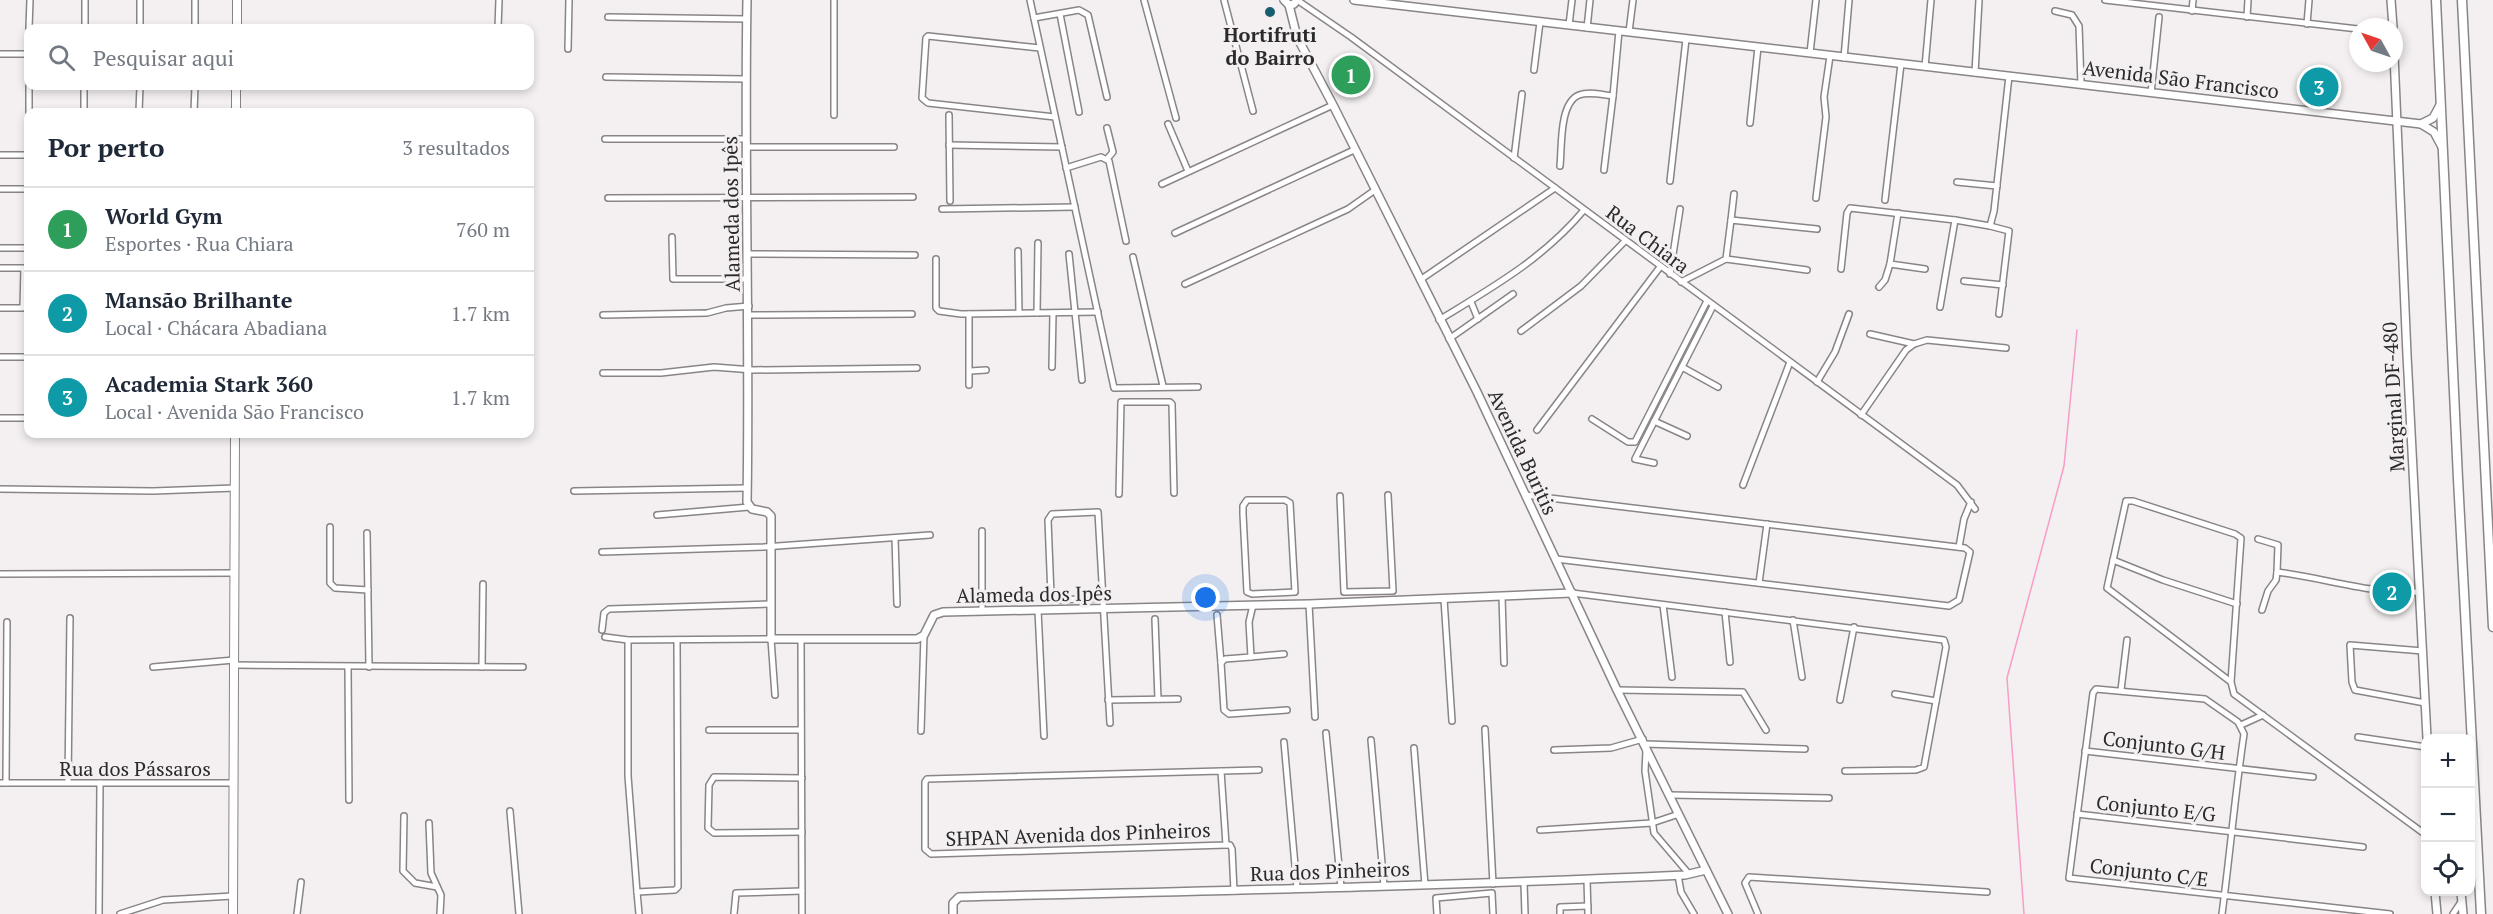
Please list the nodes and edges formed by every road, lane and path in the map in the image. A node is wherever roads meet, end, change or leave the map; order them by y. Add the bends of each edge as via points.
1 (30, 0) edge
2 (85, 0) edge
3 (140, 0) edge
4 (195, 0) edge
5 (237, 0) edge
6 (499, 0) edge
7 (569, 0) edge
8 (747, 0) edge
9 (834, 0) edge
10 (1030, 0) edge
11 (1144, 0) edge
12 (1224, 0) edge
13 (1297, 0) edge
14 (1354, 0) edge
15 (1572, 0) edge
16 (1590, 0) edge
17 (1633, 0) edge
18 (1816, 0) edge
19 (1849, 0) edge
20 (1931, 0) edge
21 (1979, 0) edge
22 (2105, 0) edge
23 (2166, 0) edge
24 (2193, 0) edge
25 (2248, 0) edge
26 (2309, 0) edge
27 (2391, 0) edge
28 (2436, 0) edge
29 (2462, 0) edge
30 (1284, 2) edge
31 (2166, 8) junction
32 (2055, 11) dead end
33 (2192, 11) junction
34 (1060, 14) junction
35 (608, 17) dead end
36 (2159, 17) dead end
37 (2247, 17) junction
38 (1034, 18) junction
39 (2392, 18) edge
40 (747, 19) junction
41 (1540, 22) junction
42 (29, 24) edge
43 (85, 24) edge
44 (140, 24) edge
45 (195, 24) edge
46 (237, 24) edge
47 (498, 24) edge
48 (2307, 24) junction
49 (1569, 25) junction
50 (1587, 28) junction
51 (2349, 28) edge
52 (1619, 31) junction
53 (1629, 32) junction
54 (1686, 39) junction
55 (1758, 47) junction
56 (1040, 48) junction
57 (568, 49) dead end
58 (1810, 53) junction
59 (0, 54) edge
60 (24, 54) edge
61 (1830, 56) junction
62 (1844, 58) junction
63 (1901, 64) junction
64 (1925, 67) junction
65 (1534, 70) dead end
66 (2395, 72) edge
67 (1975, 73) junction
68 (2009, 76) junction
69 (606, 77) dead end
70 (742, 79) junction
71 (2081, 84) junction
72 (29, 90) edge
73 (84, 90) edge
74 (140, 90) edge
75 (195, 90) edge
76 (236, 90) edge
77 (2151, 93) junction
78 (1522, 94) dead end
79 (1613, 96) junction
80 (1107, 97) dead end
81 (2441, 102) junction
82 (1333, 105) junction
83 (29, 108) edge
84 (84, 108) edge
85 (140, 108) edge
86 (194, 108) edge
87 (236, 108) edge
88 (1079, 111) dead end
89 (1252, 111) dead end
90 (834, 115) dead end
91 (949, 115) dead end
92 (1055, 117) junction
93 (1176, 118) dead end
94 (2397, 122) junction
95 (1750, 123) dead end
96 (1168, 124) dead end
97 (2421, 124) junction
98 (1107, 128) dead end
99 (605, 139) dead end
100 (746, 143) junction
101 (949, 145) junction
102 (894, 147) dead end
103 (1062, 147) junction
104 (2443, 149) junction
105 (1354, 150) junction
106 (0, 155) edge
107 (24, 155) edge
108 (1514, 158) junction
109 (1107, 159) junction
110 (1560, 166) dead end
111 (1066, 168) junction
112 (1604, 170) dead end
113 (1188, 171) junction
114 (1670, 181) dead end
115 (1957, 182) dead end
116 (1162, 184) dead end
117 (1997, 186) junction
118 (1555, 188) junction
119 (0, 189) edge
120 (24, 189) edge
121 (1375, 190) junction
122 (1734, 194) dead end
123 (913, 197) dead end
124 (608, 198) dead end
125 (747, 198) junction
126 (1816, 198) dead end
127 (1886, 200) dead end
128 (950, 201) dead end
129 (1075, 207) junction
130 (942, 209) dead end
131 (1680, 209) dead end
132 (1584, 210) junction
133 (1898, 213) junction
134 (1731, 220) junction
135 (1955, 220) junction
136 (1990, 226) junction
137 (1817, 229) dead end
138 (1175, 233) dead end
139 (672, 237) dead end
140 (1126, 241) dead end
141 (1625, 241) junction
142 (1038, 243) dead end
143 (0, 248) edge
144 (24, 248) edge
145 (1018, 251) dead end
146 (747, 254) junction
147 (1068, 254) dead end
148 (915, 255) dead end
149 (1133, 257) dead end
150 (936, 259) dead end
151 (1726, 259) junction
152 (1890, 264) junction
153 (1660, 267) junction
154 (0, 268) edge
155 (24, 268) edge
156 (1841, 269) dead end
157 (1925, 269) dead end
158 (1807, 270) dead end
159 (1670, 274) junction
160 (747, 279) junction
161 (1422, 279) junction
162 (1964, 281) dead end
163 (1681, 282) junction
164 (1185, 284) dead end
165 (2003, 285) junction
166 (1879, 286) dead end
167 (1513, 294) dead end
168 (1707, 301) junction
169 (24, 302) edge
170 (1471, 302) junction
171 (748, 306) junction
172 (1713, 306) junction
173 (1940, 307) dead end
174 (0, 308) edge
175 (1098, 312) junction
176 (1019, 313) junction
177 (1037, 313) junction
178 (1053, 313) junction
179 (1075, 313) junction
180 (912, 314) dead end
181 (969, 314) junction
182 (1849, 314) dead end
183 (1998, 314) dead end
184 (603, 315) dead end
185 (749, 315) junction
186 (1478, 319) junction
187 (1439, 320) junction
188 (1521, 331) dead end
189 (1870, 334) dead end
190 (1449, 339) junction
191 (1914, 344) junction
192 (2006, 348) dead end
193 (0, 357) edge
194 (24, 357) edge
195 (1790, 362) junction
196 (1682, 367) junction
197 (918, 368) dead end
198 (1052, 368) dead end
199 (749, 370) junction
200 (986, 370) dead end
201 (970, 371) junction
202 (603, 373) dead end
203 (1082, 380) dead end
204 (1816, 382) junction
205 (969, 385) dead end
206 (1163, 386) junction
207 (1198, 387) dead end
208 (1718, 387) dead end
209 (1121, 388) junction
210 (1121, 402) junction
211 (1861, 415) junction
212 (0, 418) edge
213 (24, 418) edge
214 (1592, 419) dead end
215 (1654, 421) junction
216 (1538, 430) dead end
217 (1687, 436) dead end
218 (235, 438) edge
219 (1654, 463) dead end
220 (1743, 485) dead end
221 (235, 488) junction
222 (747, 488) junction
223 (0, 489) edge
224 (574, 491) dead end
225 (1174, 493) dead end
226 (1119, 494) dead end
227 (1388, 495) dead end
228 (1524, 495) junction
229 (1340, 496) dead end
230 (1971, 502) junction
231 (749, 507) junction
232 (1975, 509) dead end
233 (657, 515) dead end
234 (1767, 524) junction
235 (330, 527) dead end
236 (982, 531) dead end
237 (367, 533) dead end
238 (930, 535) dead end
239 (896, 538) junction
240 (2258, 538) dead end
241 (771, 546) junction
242 (1959, 547) junction
243 (602, 552) dead end
244 (1556, 559) junction
245 (2113, 560) junction
246 (2277, 572) junction
247 (234, 573) junction
248 (0, 574) edge
249 (1759, 583) junction
250 (483, 584) dead end
251 (368, 590) junction
252 (1367, 592) junction
253 (2419, 592) junction
254 (1572, 593) junction
255 (1270, 594) junction
256 (1502, 596) junction
257 (1104, 598) junction
258 (1444, 601) junction
259 (1370, 602) junction
260 (771, 604) junction
261 (897, 604) dead end
262 (1309, 604) junction
263 (2237, 604) junction
264 (1253, 605) junction
265 (1270, 605) junction
266 (1664, 605) junction
267 (1105, 609) junction
268 (982, 610) junction
269 (1038, 610) junction
270 (2262, 610) dead end
271 (1725, 612) junction
272 (1217, 615) dead end
273 (70, 618) dead end
274 (1155, 619) dead end
275 (1793, 620) junction
276 (7, 622) dead end
277 (1854, 627) junction
278 (2493, 627) edge
279 (602, 630) dead end
280 (924, 635) junction
281 (605, 637) dead end
282 (771, 639) junction
283 (801, 639) junction
284 (628, 640) junction
285 (677, 640) junction
286 (2127, 640) dead end
287 (2422, 651) junction
288 (1284, 654) dead end
289 (1251, 657) junction
290 (1730, 662) dead end
291 (234, 663) junction
292 (1221, 663) junction
293 (1504, 663) dead end
294 (369, 666) junction
295 (153, 667) dead end
296 (348, 667) junction
297 (482, 667) junction
298 (523, 667) dead end
299 (1672, 677) dead end
300 (1802, 677) dead end
301 (2231, 682) junction
302 (1617, 690) junction
303 (2121, 690) junction
304 (1895, 694) dead end
305 (775, 695) dead end
306 (1158, 699) junction
307 (1178, 699) dead end
308 (1108, 700) junction
309 (1840, 700) dead end
310 (1936, 701) junction
311 (2426, 703) junction
312 (1287, 710) dead end
313 (2263, 715) junction
314 (1316, 717) dead end
315 (1452, 721) dead end
316 (1110, 723) dead end
317 (2241, 725) junction
318 (1485, 729) dead end
319 (709, 730) dead end
320 (801, 730) junction
321 (1766, 730) dead end
322 (921, 731) dead end
323 (1326, 733) dead end
324 (2427, 734) edge
325 (1044, 736) dead end
326 (2358, 737) dead end
327 (1371, 740) dead end
328 (1284, 742) dead end
329 (1644, 744) junction
330 (2421, 746) edge
331 (1414, 748) dead end
332 (1805, 749) dead end
333 (1554, 750) dead end
334 (2085, 751) junction
335 (2239, 769) junction
336 (1259, 770) dead end
337 (1221, 771) junction
338 (1845, 771) dead end
339 (2313, 777) dead end
340 (802, 778) junction
341 (68, 782) junction
342 (3, 783) edge
343 (100, 783) junction
344 (234, 783) junction
345 (2474, 788) edge
346 (1670, 795) junction
347 (1829, 798) dead end
348 (349, 800) dead end
349 (2475, 809) edge
350 (510, 811) dead end
351 (1679, 814) junction
352 (2077, 814) junction
353 (404, 816) dead end
354 (429, 823) dead end
355 (1653, 823) junction
356 (1540, 830) dead end
357 (2421, 831) edge
358 (802, 832) junction
359 (2231, 832) junction
360 (1226, 845) junction
361 (2363, 846) dead end
362 (1706, 870) junction
363 (1689, 874) junction
364 (1678, 875) junction
365 (1587, 880) junction
366 (301, 882) dead end
367 (1524, 883) junction
368 (1493, 884) junction
369 (1426, 885) junction
370 (1384, 886) junction
371 (437, 887) junction
372 (1341, 887) junction
373 (1297, 888) junction
374 (802, 891) junction
375 (1234, 891) junction
376 (637, 892) junction
377 (1987, 892) dead end
378 (233, 896) junction
379 (2225, 896) junction
380 (2435, 896) edge
381 (2462, 896) edge
382 (1436, 898) junction
383 (2462, 901) junction
384 (1588, 906) junction
385 (99, 914) edge
386 (120, 914) edge
387 (233, 914) edge
388 (297, 914) edge
389 (440, 914) edge
390 (519, 914) edge
391 (639, 914) edge
392 (734, 914) edge
393 (802, 914) edge
394 (953, 914) edge
395 (1437, 914) edge
396 (1493, 914) edge
397 (1525, 914) edge
398 (1560, 914) edge
399 (1588, 914) edge
400 (1694, 914) edge
401 (1728, 914) edge
402 (1758, 914) edge
403 (2222, 914) edge
404 (2388, 914) edge
405 (2437, 914) edge
406 (2453, 914) edge
407 (2463, 914) edge
408 (2481, 914) edge

1 - 42 street
2 - 43 street
3 - 44 street
4 - 45 street
5 - 46 main road
6 - 47 street
7 - 57 street
8 - 40 street, Alameda dos Ipês
9 - 90 street
10 - 38 street
11 - 93 street
12 - 89 street
13 - 30 street via 1294,4
13 - 108 street, Rua Chiara
14 - 41 street, Avenida São Francisco
15 - 49 street
16 - 50 street
17 - 53 street
18 - 58 street
19 - 62 street
20 - 64 street
21 - 67 street
22 - 31 street
23 - 31 street
24 - 33 street
25 - 37 street
26 - 48 street
27 - 39 street
28 - 81 main road
29 - 278 main road
30 - 82 street, Avenida Buritis via 1297,37
31 - 33 street
32 - 71 street via 2072,15 2079,26
33 - 37 street
34 - 38 street
34 - 80 street via 1079,10 1089,15
34 - 88 street
35 - 40 street
36 - 77 street
37 - 48 street
38 - 56 street
40 - 70 street, Alameda dos Ipês
41 - 49 street, Avenida São Francisco
41 - 65 street
48 - 51 street
49 - 50 street, Avenida São Francisco
50 - 52 street, Avenida São Francisco
52 - 53 street, Avenida São Francisco
52 - 79 street
53 - 54 street, Avenida São Francisco
54 - 55 street, Avenida São Francisco
54 - 114 street
55 - 58 street, Avenida São Francisco
55 - 95 street
56 - 92 street
56 - 92 street via 926,38 922,95 928,103
58 - 61 street, Avenida São Francisco
59 - 60 street
61 - 62 street, Avenida São Francisco
61 - 126 street
62 - 63 street, Avenida São Francisco
63 - 64 street, Avenida São Francisco
63 - 127 street
64 - 67 street, Avenida São Francisco
66 - 94 street, Marginal DF-480
67 - 68 street, Avenida São Francisco
68 - 71 street, Avenida São Francisco
68 - 117 street
69 - 70 street
70 - 100 street, Alameda dos Ipês
71 - 77 street, Avenida São Francisco
72 - 83 street
73 - 84 street
74 - 85 street
75 - 86 street
76 - 87 main road
77 - 94 street, Avenida São Francisco
78 - 108 street
79 - 110 street via 1587,94 1571,100 1565,110
79 - 112 street
81 - 97 street via 2433,118
81 - 104 main road
82 - 105 street, Avenida Buritis
82 - 113 street
91 - 101 street
92 - 103 street
94 - 97 street, Avenida São Francisco
94 - 253 street, Marginal DF-480
96 - 113 street
97 - 104 street via 2434,132
98 - 109 street via 1113,152
99 - 100 street
100 - 102 street
100 - 125 street, Alameda dos Ipês
101 - 103 street
101 - 128 street
103 - 111 street
104 - 345 main road
105 - 121 street, Avenida Buritis
105 - 138 street
106 - 107 street
108 - 118 street, Rua Chiara
109 - 111 street via 1101,157
109 - 140 street
111 - 129 street
113 - 116 street
115 - 117 street
117 - 136 street
118 - 132 street, Rua Chiara
118 - 161 street
119 - 120 street
121 - 161 street, Avenida Buritis
121 - 164 street via 1348,209
122 - 134 street
123 - 125 street
124 - 125 street
125 - 146 street, Alameda dos Ipês
129 - 130 street
129 - 175 street
131 - 159 street
132 - 141 street, Rua Chiara
132 - 170 street via 1546,250
133 - 135 street
133 - 152 street
133 - 156 street via 1850,208
134 - 137 street
134 - 151 street
135 - 136 street
135 - 173 street
136 - 165 street via 2009,231
139 - 160 street via 673,279
141 - 153 street, Rua Chiara
141 - 188 street via 1581,286
142 - 177 street
143 - 144 street
145 - 176 street
146 - 148 street
146 - 160 street, Alameda dos Ipês
147 - 179 street
149 - 206 street
150 - 181 street via 936,308
151 - 158 street
151 - 163 street
152 - 157 street
152 - 166 street
153 - 159 street, Rua Chiara
153 - 216 street
154 - 155 street
159 - 163 street, Rua Chiara
160 - 171 street, Alameda dos Ipês
161 - 187 street, Avenida Buritis
162 - 165 street
163 - 168 street, Rua Chiara
165 - 183 street
167 - 186 street
168 - 172 street, Rua Chiara
168 - 214 street via 1635,442 1628,442
169 - 174 street via 23,308
170 - 186 street
170 - 187 street
171 - 184 street via 707,313
171 - 185 street, Alameda dos Ipês
172 - 195 street, Rua Chiara
172 - 196 street
175 - 179 street
175 - 209 street via 1114,388
176 - 177 street
176 - 181 street
177 - 178 street
178 - 179 street
178 - 198 street
179 - 203 street
180 - 185 street
181 - 201 street
182 - 204 street via 1835,352
185 - 199 street, Alameda dos Ipês
186 - 190 street
187 - 190 street, Avenida Buritis
189 - 191 street
190 - 228 street, Avenida Buritis
191 - 192 street via 1927,340
191 - 211 street
193 - 194 street
195 - 204 street, Rua Chiara
195 - 220 street
196 - 208 street
196 - 215 street
197 - 199 street
199 - 202 street via 714,367 661,373
199 - 222 street, Alameda dos Ipês
200 - 201 street
201 - 205 street
204 - 211 street, Rua Chiara
206 - 207 street
206 - 209 street
209 - 210 street
210 - 225 street via 1172,404
210 - 226 street
211 - 230 street, Rua Chiara via 1957,485
212 - 213 street
215 - 217 street
215 - 219 street via 1635,459
218 - 221 main road
221 - 223 street
221 - 247 main road
222 - 224 street
222 - 231 street, Alameda dos Ipês
227 - 252 street via 1393,591
228 - 234 street
228 - 244 street, Avenida Buritis
229 - 252 street via 1344,592
230 - 232 street, Rua Chiara
230 - 242 street
231 - 233 street
231 - 241 street via 770,515
234 - 242 street
234 - 249 street
235 - 251 street via 332,586
236 - 268 street
237 - 251 street
238 - 239 street
239 - 241 street
239 - 261 street
240 - 246 street via 2278,545
241 - 243 street
241 - 260 street
242 - 249 street via 1968,549 1970,554 1959,600 1953,605
244 - 249 street
244 - 254 street, Avenida Buritis
245 - 263 street
245 - 263 street via 2128,500 2235,534 2242,543
245 - 301 street via 2107,586 2110,591
246 - 253 street via 2366,589
246 - 270 street
247 - 248 street
247 - 291 main road
250 - 297 street
251 - 294 street
252 - 259 street
253 - 287 street, Marginal DF-480
254 - 256 street, Alameda dos Ipês
254 - 266 street
254 - 302 street, Avenida Buritis
255 - 255 street via 1247,592 1243,514 1247,500 1290,503 1296,590
255 - 265 street
256 - 258 street, Alameda dos Ipês
256 - 293 street
257 - 257 street via 1098,512 1052,514 1048,520 1051,596 1056,600
257 - 267 street
258 - 259 street, Alameda dos Ipês
258 - 315 street
259 - 262 street, Alameda dos Ipês
260 - 279 street via 609,609 604,613
260 - 282 street
262 - 265 street, Alameda dos Ipês
262 - 314 street
263 - 301 street
264 - 265 street, Alameda dos Ipês
264 - 267 street, Alameda dos Ipês
264 - 289 street via 1249,622
266 - 271 street
266 - 299 street
267 - 269 street, Alameda dos Ipês
267 - 308 street
268 - 269 street, Alameda dos Ipês
268 - 280 street, Alameda dos Ipês via 936,614
269 - 325 street
271 - 275 street
271 - 290 street
272 - 292 street
273 - 341 street
274 - 306 street
275 - 277 street
275 - 300 street
276 - 342 street
277 - 309 street
277 - 310 street via 1944,640
280 - 283 street via 913,640
280 - 322 street
281 - 284 street
282 - 283 street
282 - 285 street
282 - 305 street
283 - 320 street
284 - 285 street
284 - 376 street via 628,776
285 - 376 street via 678,887
286 - 303 street
287 - 311 street, Marginal DF-480
287 - 311 street via 2350,645 2355,690
288 - 289 street
289 - 292 street via 1225,659
291 - 295 street
291 - 296 street
291 - 344 main road
292 - 312 street via 1226,713
294 - 296 street
294 - 297 street
296 - 348 street
297 - 298 street
301 - 313 street via 2234,694
302 - 321 street via 1743,692
302 - 329 street, Avenida Buritis
303 - 317 street via 2205,699
303 - 334 street via 2098,688 2093,693
304 - 310 street
306 - 307 street
306 - 308 street
308 - 316 street
310 - 338 street via 1921,770
311 - 324 street, Marginal DF-480
313 - 317 street
313 - 357 street
317 - 335 street via 2244,734
318 - 368 street
319 - 320 street
320 - 340 street
323 - 372 street
326 - 330 street
327 - 370 street
328 - 373 street
329 - 332 street
329 - 333 street
329 - 346 street, Avenida Buritis
329 - 355 street via 1644,771
331 - 369 street
334 - 335 street, Conjunto G/H
334 - 352 street
335 - 339 street, Conjunto G/H
335 - 359 street
336 - 337 street
337 - 360 street, SHPAN Avenida dos Pinheiros
337 - 360 street, SHPAN Avenida dos Pinheiros via 931,778 925,782 925,849 928,853
340 - 358 street
340 - 358 street via 714,777 709,785 708,828 714,833
341 - 342 street, Rua dos Pássaros
341 - 343 street, Rua dos Pássaros
343 - 344 street, Rua dos Pássaros
343 - 385 street
344 - 378 main road
346 - 347 street
346 - 351 street, Avenida Buritis
349 - 408 main road
350 - 390 street
351 - 355 street
351 - 362 street, Avenida Buritis
352 - 359 street, Conjunto E/G
352 - 379 street, Conjunto C/E via 2069,878
353 - 371 street via 403,871 415,883
354 - 371 street via 431,873
355 - 356 street
355 - 363 street via 1654,833
358 - 374 street
359 - 361 street, Conjunto E/G
359 - 379 street
360 - 375 street via 1232,849
362 - 363 street, Rua dos Pinheiros
362 - 401 street, Avenida Buritis
363 - 364 street, Rua dos Pinheiros
364 - 365 street, Rua dos Pinheiros
364 - 400 street via 1681,892
365 - 367 street, Rua dos Pinheiros
365 - 384 street
366 - 388 street
367 - 368 street, Rua dos Pinheiros
367 - 397 street
368 - 369 street, Rua dos Pinheiros
369 - 370 street, Rua dos Pinheiros
369 - 382 street
370 - 372 street, Rua dos Pinheiros
371 - 389 street via 441,895
372 - 373 street, Rua dos Pinheiros
373 - 375 street, Rua dos Pinheiros
374 - 392 street via 736,893
374 - 393 street
375 - 394 street, Rua dos Pinheiros via 959,897
376 - 391 street
377 - 402 street via 1749,877 1744,883
378 - 386 street via 163,900
378 - 387 main road
379 - 403 street
379 - 404 street, Conjunto C/E
380 - 405 street
381 - 383 street
382 - 395 street
382 - 396 street via 1492,893
383 - 406 street
383 - 407 street
384 - 398 street via 1560,907
384 - 399 street

